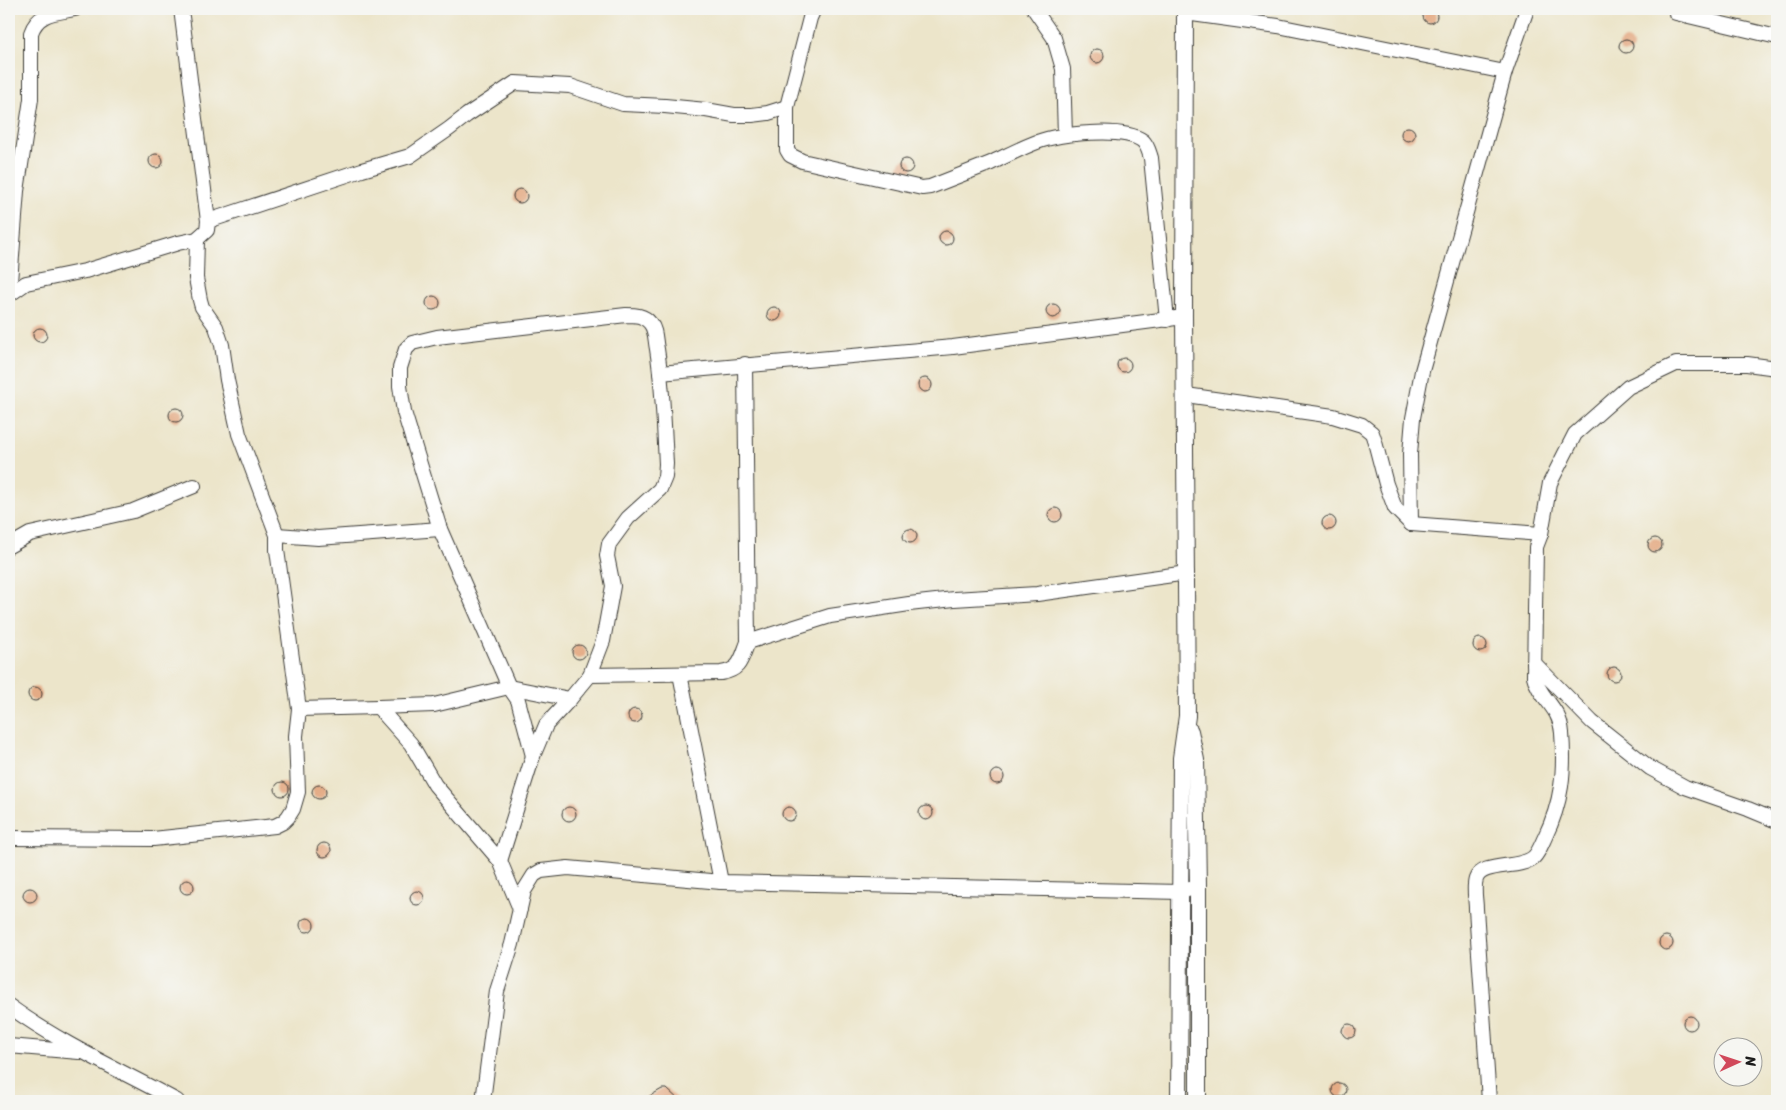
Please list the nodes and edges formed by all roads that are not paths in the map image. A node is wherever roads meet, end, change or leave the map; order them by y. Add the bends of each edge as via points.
1 (75, 9) edge
2 (181, 9) edge
3 (814, 9) edge
4 (1034, 9) edge
5 (1527, 9) edge
6 (1676, 9) edge
7 (1185, 11) edge
8 (1777, 37) edge
9 (1505, 72) junction
10 (787, 107) junction
11 (1065, 135) junction
12 (208, 221) junction
13 (197, 239) junction
14 (9, 295) edge
15 (1184, 316) junction
16 (1167, 320) junction
17 (745, 364) junction
18 (1777, 368) edge
19 (660, 373) junction
20 (1186, 394) junction
21 (194, 486) dead end
22 (1411, 524) junction
23 (440, 530) junction
24 (1542, 534) junction
25 (277, 535) junction
26 (9, 546) edge
27 (1187, 573) junction
28 (748, 642) junction
29 (1534, 663) junction
30 (680, 674) junction
31 (590, 675) junction
32 (509, 687) junction
33 (570, 699) junction
34 (299, 708) junction
35 (378, 708) junction
36 (1187, 716) junction
37 (533, 756) junction
38 (1777, 821) edge
39 (9, 838) edge
40 (500, 861) junction
41 (721, 882) junction
42 (1198, 887) junction
43 (1181, 892) junction
44 (520, 909) junction
45 (9, 1006) edge
46 (9, 1046) edge
47 (82, 1052) junction
48 (177, 1101) edge
49 (482, 1101) edge
50 (1179, 1101) edge
51 (1198, 1101) edge
52 (1489, 1101) edge

1 - 14 street via 43,16 31,33 31,100 17,191
2 - 12 street
3 - 10 street
4 - 11 street via 1054,38 1063,69
5 - 9 street
6 - 8 street via 1676,13
7 - 9 street via 1278,26
7 - 15 street
9 - 22 street via 1418,392 1410,454
10 - 11 street via 786,141 790,155 802,161 915,187 930,187 1038,142
10 - 12 street via 752,116 734,115 623,104 570,86 515,82 410,156
11 - 16 street via 1126,135 1142,141 1149,149
12 - 13 street via 208,230
13 - 14 street via 85,272 26,283
13 - 25 street via 196,278 200,300 216,326 239,434
15 - 16 street
15 - 20 street
16 - 17 street via 953,347
17 - 19 street
17 - 28 street
18 - 24 street via 1748,364 1676,364 1628,386 1575,434 1550,483
19 - 23 street via 654,331 646,318 638,315 515,327 412,343 402,358 400,386 404,412
19 - 31 street via 665,477 660,489 628,518 609,544 607,556 613,586 603,641
20 - 22 street via 1333,416 1362,425 1372,433 1376,442 1395,508
20 - 27 street
21 - 26 street via 132,511 30,534
22 - 24 street
23 - 25 street via 318,538
23 - 32 street
24 - 29 street via 1536,547
25 - 34 street
27 - 28 street via 1037,594 954,599 830,616
27 - 36 street
28 - 30 street via 738,666 731,671
29 - 38 street via 1592,722 1650,768 1685,787
29 - 52 street via 1537,688 1560,719 1562,778 1555,814 1535,856 1515,865 1488,868 1479,873 1476,880
30 - 31 street
30 - 41 street
31 - 33 street
32 - 33 street
32 - 35 street via 434,704
32 - 37 street via 518,700
33 - 37 street via 546,725
34 - 35 street
34 - 39 street via 296,736 298,792 288,817 275,826 153,839
35 - 40 street via 411,744 435,785
36 - 42 street via 1196,760
36 - 43 street via 1182,758
37 - 40 street
40 - 44 street
41 - 43 street
41 - 44 street via 549,869 534,875 529,881
42 - 43 street
42 - 51 street
43 - 50 street
44 - 49 street via 497,990
45 - 47 street
46 - 47 street
47 - 48 street

